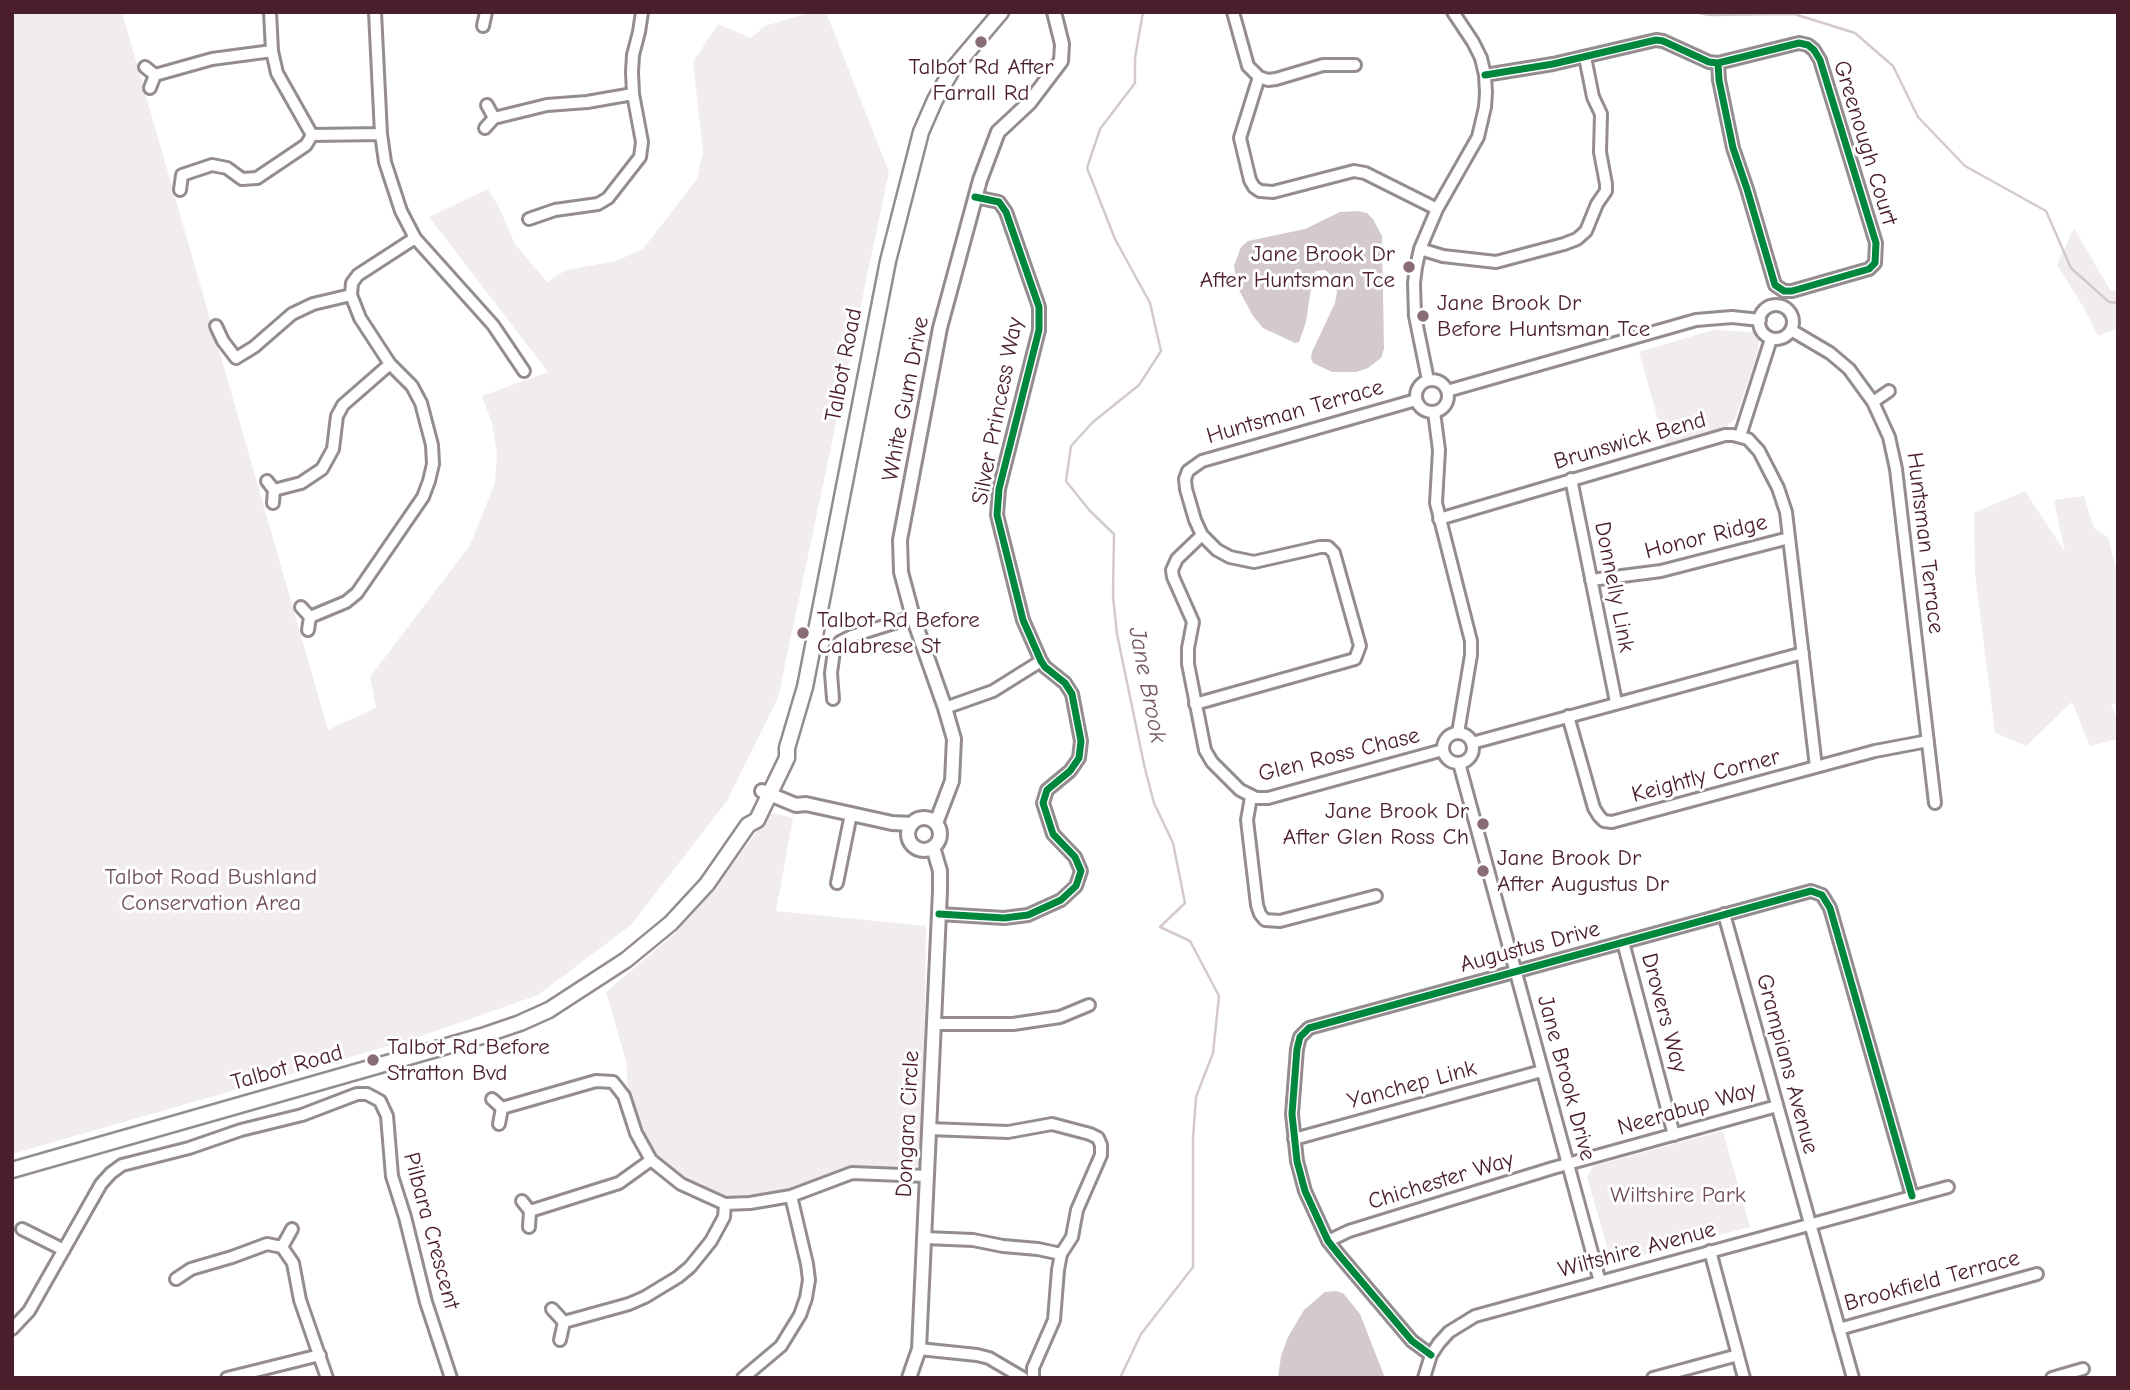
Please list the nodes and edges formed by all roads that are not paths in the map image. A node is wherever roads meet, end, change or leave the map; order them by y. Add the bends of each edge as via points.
1 (270, 12) edge
2 (374, 12) edge
3 (642, 12) edge
4 (1233, 12) edge
5 (1453, 12) edge
6 (489, 13) edge
7 (1001, 13) edge
8 (1053, 16) edge
9 (483, 26) dead end
10 (272, 51) junction
11 (1585, 57) junction
12 (1718, 63) junction
13 (1355, 65) dead end
14 (145, 67) dead end
15 (155, 75) junction
16 (1485, 75) junction
17 (1259, 77) junction
18 (150, 88) dead end
19 (633, 94) junction
20 (487, 105) dead end
21 (494, 118) junction
22 (485, 128) dead end
23 (381, 134) junction
24 (312, 135) junction
25 (180, 190) dead end
26 (975, 197) junction
27 (1437, 209) junction
28 (529, 219) dead end
29 (415, 239) junction
30 (1420, 249) junction
31 (351, 295) junction
32 (1760, 320) junction
33 (216, 326) dead end
34 (1791, 330) junction
35 (1772, 339) junction
36 (236, 358) junction
37 (390, 364) junction
38 (232, 370) dead end
39 (524, 371) dead end
40 (1428, 380) junction
41 (1447, 391) junction
42 (1889, 391) dead end
43 (1416, 400) junction
44 (1873, 402) junction
45 (1434, 412) junction
46 (1740, 436) junction
47 (1570, 480) junction
48 (273, 503) dead end
49 (1439, 519) junction
50 (1202, 536) junction
51 (1789, 538) junction
52 (1591, 580) junction
53 (301, 607) dead end
54 (310, 617) junction
55 (913, 617) junction
56 (308, 631) dead end
57 (1803, 653) junction
58 (1041, 661) junction
59 (833, 699) dead end
60 (1616, 702) junction
61 (1195, 704) junction
62 (945, 708) junction
63 (1568, 716) junction
64 (1458, 733) junction
65 (1928, 741) junction
66 (1472, 743) junction
67 (1443, 750) junction
68 (1460, 763) junction
69 (1816, 767) junction
70 (768, 790) junction
71 (1251, 797) junction
72 (1936, 803) dead end
73 (851, 814) junction
74 (931, 821) junction
75 (910, 827) junction
76 (928, 848) junction
77 (837, 883) dead end
78 (1376, 895) dead end
79 (939, 914) junction
80 (1724, 915) junction
81 (1623, 942) junction
82 (1515, 971) junction
83 (1089, 1006) dead end
84 (934, 1024) junction
85 (1542, 1071) junction
86 (492, 1099) dead end
87 (1777, 1106) junction
88 (502, 1108) junction
89 (499, 1124) dead end
90 (929, 1129) junction
91 (1674, 1135) junction
92 (1294, 1139) junction
93 (651, 1160) junction
94 (1567, 1165) junction
95 (12, 1170) edge
96 (927, 1176) junction
97 (1948, 1187) dead end
98 (791, 1196) junction
99 (1912, 1196) junction
100 (522, 1200) dead end
101 (725, 1204) junction
102 (530, 1211) junction
103 (1810, 1224) junction
104 (529, 1227) dead end
105 (22, 1229) dead end
106 (292, 1229) dead end
107 (925, 1238) junction
108 (1328, 1241) junction
109 (282, 1247) junction
110 (64, 1250) junction
111 (1710, 1251) junction
112 (1061, 1254) junction
113 (2037, 1274) dead end
114 (176, 1279) dead end
115 (1600, 1282) junction
116 (552, 1309) dead end
117 (564, 1322) junction
118 (12, 1329) edge
119 (1839, 1329) junction
120 (560, 1340) dead end
121 (919, 1349) junction
122 (320, 1355) junction
123 (1431, 1355) junction
124 (1738, 1355) junction
125 (2083, 1369) dead end
126 (227, 1378) edge
127 (327, 1378) edge
128 (451, 1378) edge
129 (743, 1378) edge
130 (909, 1378) edge
131 (1023, 1378) edge
132 (1033, 1378) edge
133 (1424, 1378) edge
134 (1653, 1378) edge
135 (1744, 1378) edge
136 (1853, 1378) edge
137 (2053, 1378) edge

1 - 10 street
2 - 23 street
3 - 19 street via 633,55
4 - 17 street via 1248,66
5 - 16 street via 1474,42
6 - 9 street
7 - 70 main road, Talbot Road via 952,70 921,131 888,261 805,687 787,748 778,753
8 - 26 street, White Gum Drive via 1062,44 1061,61 1029,103 998,132
10 - 15 street via 212,59
10 - 24 street via 277,73
11 - 12 street via 1656,40
11 - 16 street
11 - 30 street via 1601,114 1601,164 1606,184 1586,231 1564,244 1496,262
12 - 12 street, Greenough Court via 1735,160 1775,285 1792,291 1869,269 1875,263 1876,243 1814,50 1799,43
13 - 17 street via 1323,65 1268,80
14 - 15 street
15 - 18 street
16 - 27 street via 1485,107 1478,137
17 - 27 street via 1240,138 1250,180 1259,191 1273,192 1354,170
19 - 21 street
19 - 28 street via 642,142 640,157 625,178 597,204
20 - 21 street
21 - 22 street
23 - 24 street
23 - 29 street via 391,185
24 - 25 street via 306,145 257,178 242,179 227,168 212,165 177,171
26 - 55 street, White Gum Drive via 940,328 900,540 901,572
26 - 58 street, Silver Princess Way via 999,202 1006,212 1039,307 1039,330 999,489 997,515 1020,611
27 - 30 street
29 - 31 street via 358,275
29 - 39 street via 494,325
30 - 40 street via 1414,300
31 - 36 street via 292,314
31 - 37 street
32 - 34 street via 1768,308 1782,307 1792,317
32 - 35 street via 1763,333
32 - 41 street via 1696,320
33 - 36 street
34 - 35 street
34 - 44 street, Huntsman Terrace via 1849,369
35 - 46 street
36 - 38 street
37 - 48 street via 343,405 322,469 301,484 270,486
37 - 54 street via 412,386 421,403 432,445 429,481 423,498 357,593
40 - 41 street via 1438,381
40 - 43 street via 1420,385
41 - 45 street via 1444,407
42 - 44 street
43 - 45 street
43 - 50 street, Huntsman Terrace via 1202,461 1185,479
44 - 65 street, Huntsman Terrace via 1896,469
45 - 49 street via 1439,443 1435,493
46 - 47 street, Brunswick Bend via 1725,435
46 - 51 street, Brunswick Bend via 1754,444 1778,488
47 - 49 street, Brunswick Bend
47 - 52 street, Donnelly Link
49 - 64 street via 1471,641
50 - 61 street, Glen Ross Chase via 1177,559 1172,570 1193,622 1187,656
50 - 61 street via 1230,557 1254,562 1328,547 1334,553 1360,646 1355,659
51 - 52 street, Honor Ridge via 1661,571
51 - 57 street, Brunswick Bend
52 - 60 street, Donnelly Link
53 - 54 street
54 - 56 street
55 - 59 street via 841,642 834,652 831,673
55 - 62 street, White Gum Drive
57 - 60 street
57 - 69 street, Brunswick Bend
58 - 62 street via 993,691
58 - 79 street, Silver Princess Way via 1070,688 1081,741 1076,765 1047,790 1044,803 1054,834 1079,864 1080,879 1061,900 1028,915
60 - 63 street
61 - 71 street, Glen Ross Chase via 1208,757
62 - 74 street, White Gum Drive via 954,739 952,781 944,805
63 - 66 street
63 - 69 street, Keightly Corner via 1594,808 1604,821 1620,821
64 - 66 street
64 - 67 street via 1446,738
65 - 69 street, Keightly Corner
65 - 72 street, Huntsman Terrace
66 - 68 street via 1470,756
67 - 68 street via 1451,761
67 - 71 street, Glen Ross Chase via 1268,798
68 - 82 street, Jane Brook Drive
70 - 73 street
70 - 95 main road, Talbot Road via 706,884 671,923 603,977 549,1010 482,1036
71 - 78 street via 1247,820 1252,869 1257,905 1265,920 1280,921
73 - 75 street
73 - 77 street
74 - 75 street via 921,818
74 - 76 street via 940,836
75 - 76 street via 913,845
76 - 79 street, Dongara Circle via 940,871
79 - 84 street, Dongara Circle
80 - 81 street, Augustus Drive
80 - 87 street, Grampians Avenue
80 - 99 street, Augustus Drive via 1804,892 1826,900
81 - 82 street, Augustus Drive
81 - 91 street, Drovers Way
82 - 85 street, Jane Brook Drive
82 - 92 street, Augustus Drive via 1309,1028 1297,1049
83 - 84 street via 1060,1017 1013,1024
84 - 90 street, Dongara Circle
85 - 92 street, Yanchep Link
85 - 94 street, Jane Brook Drive
86 - 88 street
87 - 91 street, Neerabup Way
87 - 103 street, Grampians Avenue
88 - 89 street
88 - 93 street via 596,1081 614,1082
90 - 96 street, Dongara Circle
90 - 112 street via 1008,1132 1052,1124 1098,1138 1101,1155 1077,1210 1072,1237
91 - 94 street, Neerabup Way
92 - 108 street, Augustus Drive via 1306,1191
93 - 101 street via 681,1184
93 - 102 street via 620,1183
94 - 108 street, Chichester Way
94 - 115 street, Jane Brook Drive
96 - 98 street via 852,1173
96 - 107 street, Dongara Circle
97 - 99 street, Wiltshire Avenue
98 - 101 street
98 - 129 street via 807,1264 806,1298 781,1346
99 - 103 street, Wiltshire Avenue
100 - 102 street
101 - 117 street via 710,1241 678,1277 629,1304
102 - 104 street
103 - 111 street, Wiltshire Avenue
103 - 119 street, Grampians Avenue
105 - 110 street
106 - 109 street
107 - 112 street via 973,1240
107 - 121 street, Dongara Circle
108 - 123 street, Augustus Drive via 1412,1341
109 - 114 street via 267,1244 191,1269
109 - 122 street via 293,1263 300,1300
110 - 118 street, Pilbara Crescent via 29,1311
110 - 128 street, Pilbara Crescent via 101,1184 122,1165 366,1094 380,1101 387,1116 392,1176
111 - 115 street, Wiltshire Avenue
111 - 124 street
112 - 132 street via 1054,1321
113 - 119 street, Brookfield Terrace
115 - 123 street, Wiltshire Avenue via 1475,1317 1449,1332
116 - 117 street
117 - 120 street
119 - 136 street, Grampians Avenue
121 - 130 street, Dongara Circle
121 - 131 street via 977,1354
122 - 126 street
122 - 127 street
123 - 133 street
124 - 134 street
124 - 135 street
125 - 137 street

